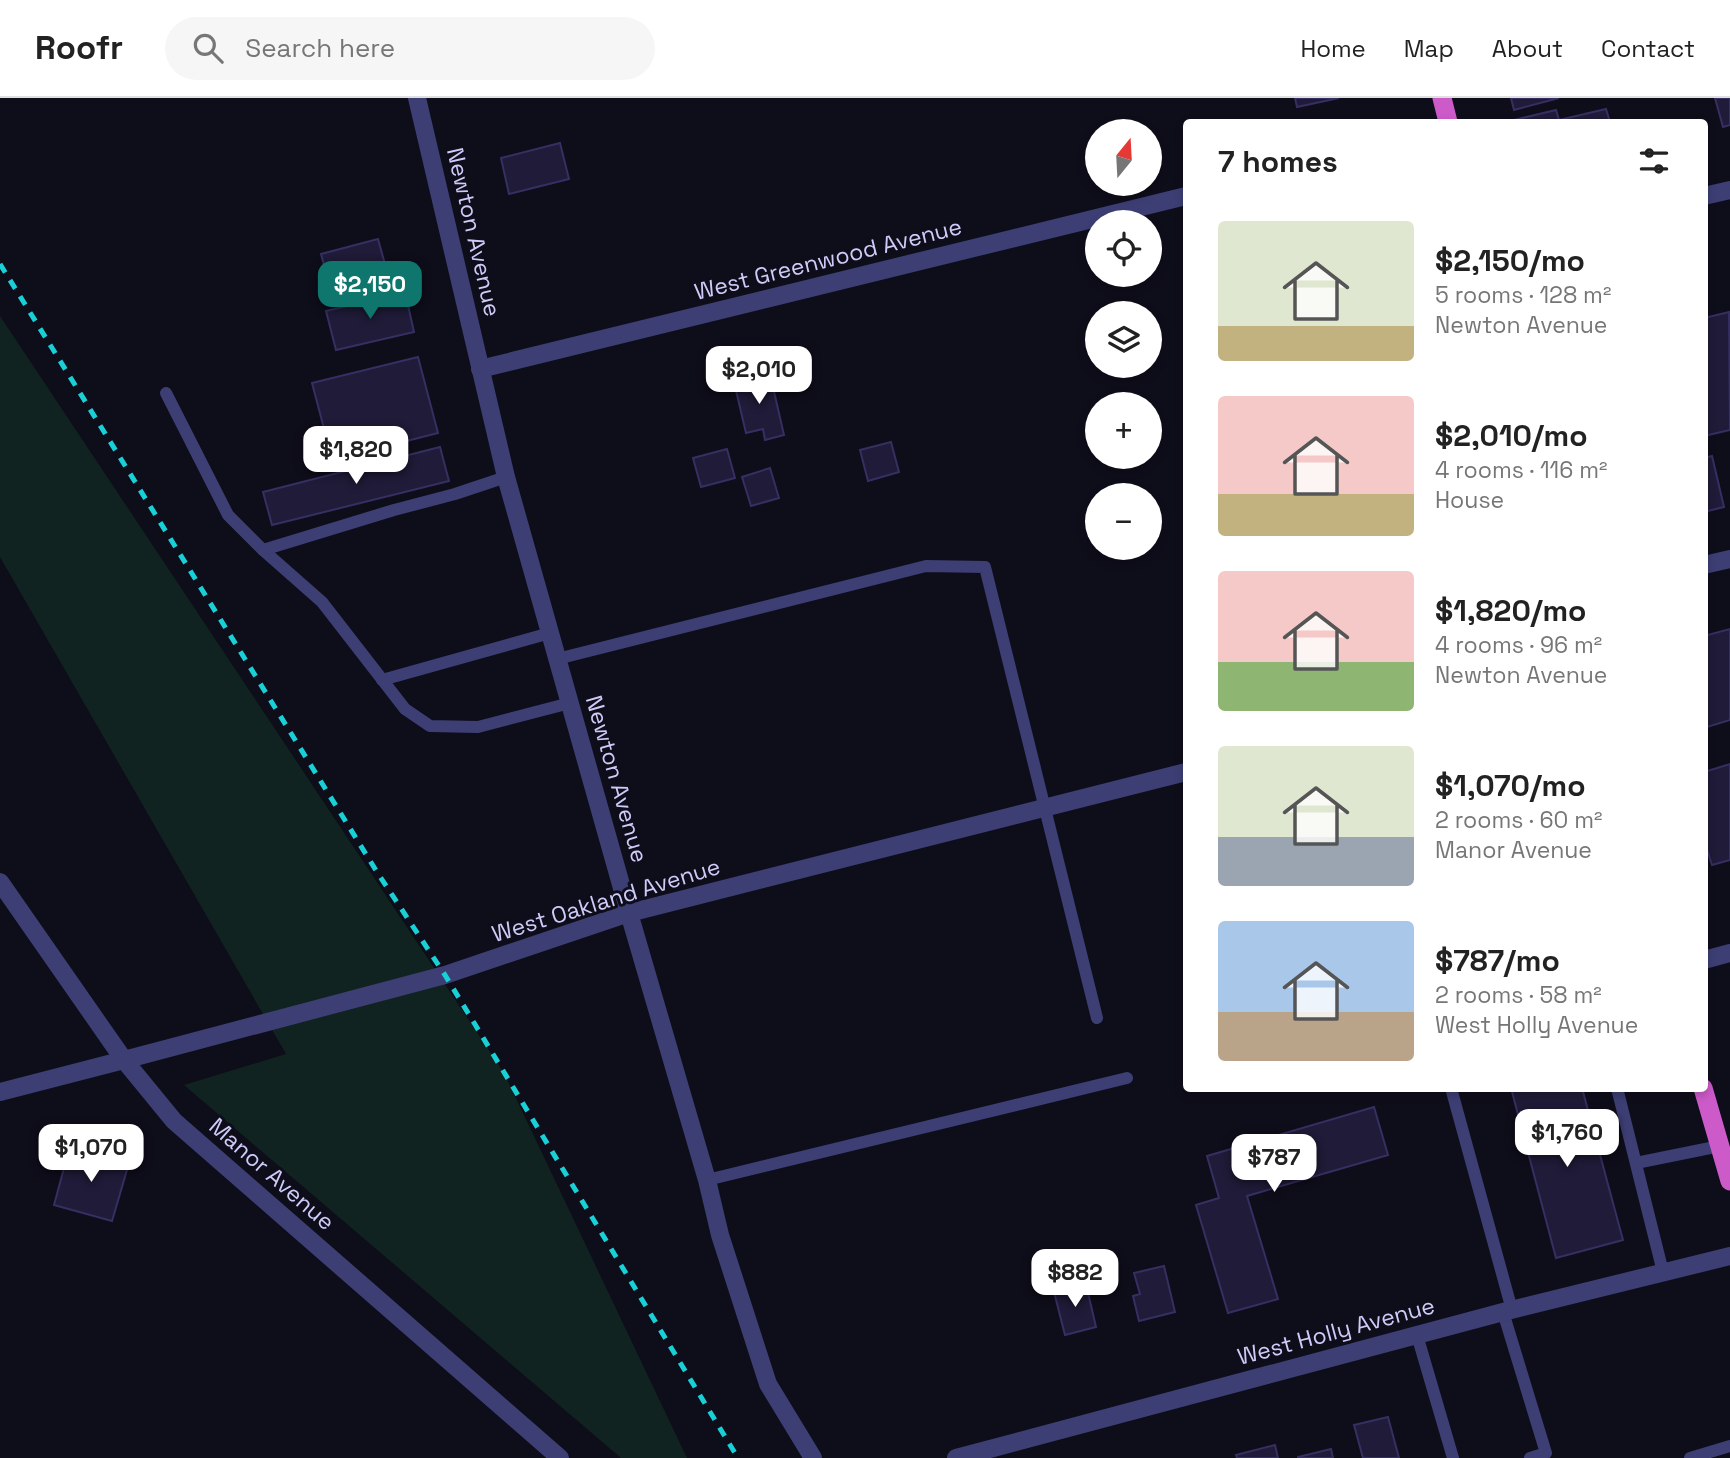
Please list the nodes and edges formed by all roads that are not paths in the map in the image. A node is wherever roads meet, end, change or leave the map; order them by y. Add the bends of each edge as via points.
1 (417, 98) edge
2 (1442, 98) edge
3 (1447, 119) edge
4 (1730, 190) edge
5 (1708, 195) edge
6 (1183, 197) edge
7 (480, 369) junction
8 (166, 393) dead end
9 (506, 477) junction
10 (262, 551) junction
11 (1730, 559) edge
12 (1708, 564) edge
13 (550, 633) junction
14 (557, 659) junction
15 (382, 680) junction
16 (570, 703) junction
17 (1183, 773) edge
18 (1044, 809) junction
19 (0, 882) edge
20 (629, 913) junction
21 (1730, 953) edge
22 (1708, 959) edge
23 (1097, 1018) dead end
24 (124, 1060) junction
25 (1128, 1078) dead end
26 (0, 1092) edge
27 (1452, 1092) edge
28 (1618, 1092) edge
29 (1704, 1092) edge
30 (1720, 1146) junction
31 (1636, 1163) junction
32 (707, 1180) junction
33 (1730, 1181) edge
34 (1730, 1256) edge
35 (1663, 1272) junction
36 (1507, 1311) junction
37 (1417, 1335) junction
38 (1730, 1446) edge
39 (560, 1458) edge
40 (813, 1458) edge
41 (956, 1458) edge
42 (1453, 1458) edge
43 (1530, 1458) edge
44 (1689, 1458) edge

1 - 7 street, Newton Avenue
2 - 3 highway
4 - 5 street
6 - 7 street, West Greenwood Avenue
7 - 9 street, Newton Avenue
8 - 10 lane via 228,515
9 - 10 lane
9 - 13 street, Newton Avenue
10 - 15 lane via 322,602
11 - 12 street
13 - 14 street, Newton Avenue
13 - 15 lane
14 - 16 street, Newton Avenue
14 - 18 lane via 926,566 985,567
15 - 16 lane via 405,709 430,726 478,727
16 - 20 street, Newton Avenue
17 - 18 street, West Oakland Avenue
18 - 20 street, West Oakland Avenue
18 - 23 lane
19 - 24 street, Manor Avenue
20 - 24 street, West Oakland Avenue via 445,975
20 - 32 street, Newton Avenue
21 - 22 street
24 - 26 street, West Oakland Avenue
24 - 39 street, Manor Avenue via 174,1122
25 - 32 lane
27 - 36 lane
28 - 31 lane
29 - 30 highway
30 - 31 lane
30 - 33 highway
31 - 35 lane
32 - 40 street, Newton Avenue via 768,1384
34 - 35 street, West Holly Avenue
35 - 36 street, West Holly Avenue
36 - 37 street, West Holly Avenue
36 - 43 lane via 1546,1453
37 - 41 street, West Holly Avenue
37 - 42 lane
38 - 44 lane

